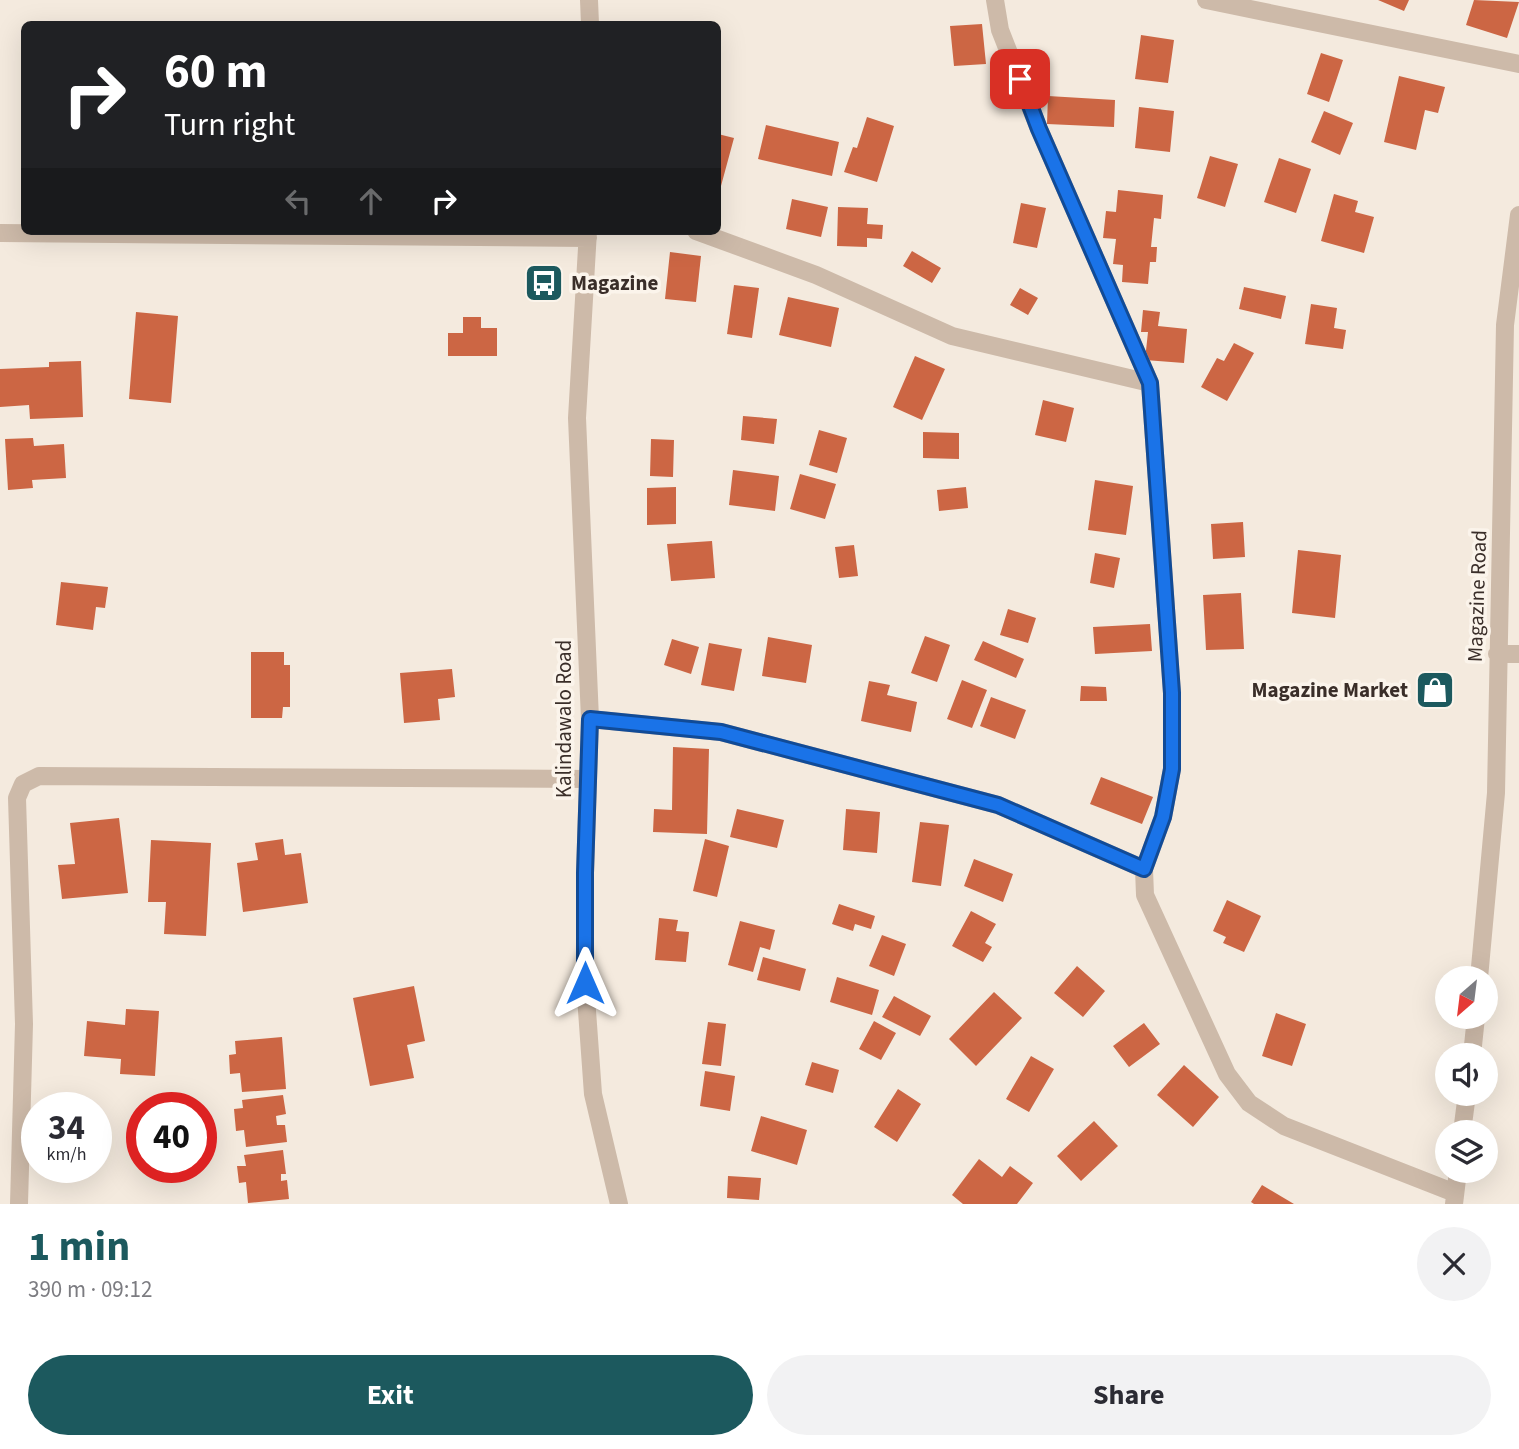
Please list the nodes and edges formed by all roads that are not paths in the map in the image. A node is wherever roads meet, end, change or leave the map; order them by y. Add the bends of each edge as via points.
1 (589, 0) edge
2 (995, 0) edge
3 (1206, 0) edge
4 (590, 21) edge
5 (1519, 64) edge
6 (1519, 215) edge
7 (0, 233) edge
8 (21, 233) edge
9 (588, 235) edge
10 (706, 235) edge
11 (1150, 383) junction
12 (1497, 654) junction
13 (1519, 654) edge
14 (590, 719) junction
15 (588, 779) junction
16 (1144, 869) junction
17 (1480, 966) edge
18 (1454, 1198) edge
19 (19, 1204) edge
20 (619, 1204) edge

1 - 4 street
2 - 11 street via 1000,30 1039,129
3 - 5 street
6 - 12 street, Magazine Road via 1505,326
7 - 8 street
9 - 14 street, Kalindawalo Road via 577,418
10 - 11 street via 816,275 952,336
11 - 16 street via 1172,693 1172,769 1163,817
12 - 13 street
12 - 17 street, Magazine Road via 1496,793
14 - 15 street, Kalindawalo Road
14 - 16 street via 721,732 998,805
15 - 19 street via 40,776 23,784 17,798 24,1024
15 - 20 street, Kalindawalo Road via 585,983 593,1094
16 - 18 street via 1145,895 1227,1074 1249,1103 1284,1126

